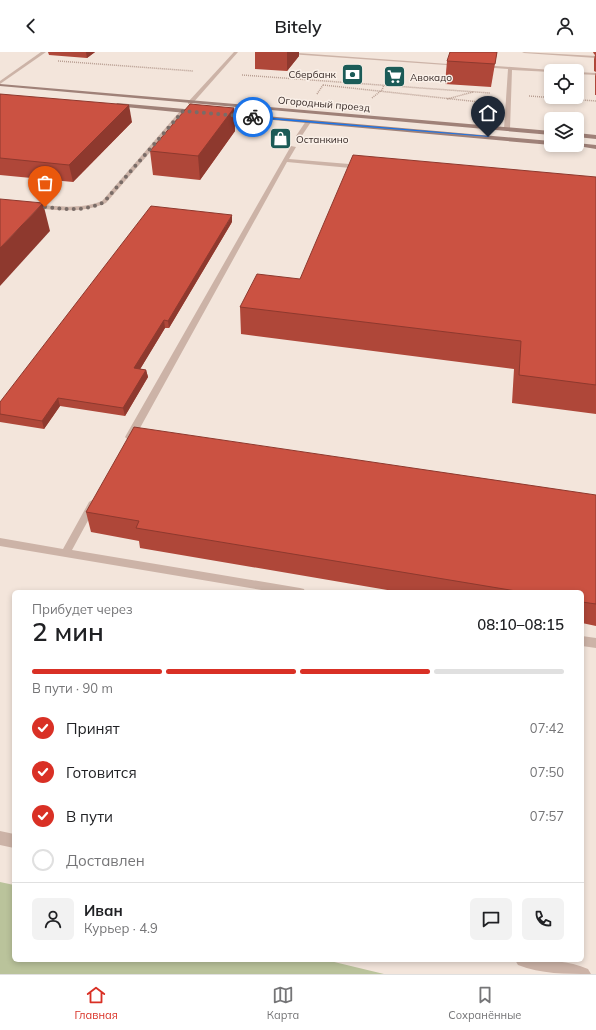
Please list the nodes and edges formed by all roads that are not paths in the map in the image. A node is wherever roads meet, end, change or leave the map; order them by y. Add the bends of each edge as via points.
1 (44, 52) edge
2 (236, 52) edge
3 (263, 52) edge
4 (524, 52) edge
5 (322, 54) edge
6 (569, 54) edge
7 (596, 57) edge
8 (463, 65) edge
9 (478, 66) edge
10 (510, 68) junction
11 (544, 70) edge
12 (584, 73) edge
13 (596, 74) edge
14 (0, 84) edge
15 (190, 103) junction
16 (107, 104) edge
17 (183, 111) junction
18 (199, 112) edge
19 (214, 113) edge
20 (308, 122) junction
21 (507, 129) junction
22 (544, 132) edge
23 (299, 136) dead end
24 (584, 136) edge
25 (596, 137) edge
26 (544, 142) edge
27 (584, 146) edge
28 (293, 147) dead end
29 (596, 147) edge
30 (285, 160) junction
31 (370, 168) edge
32 (22, 205) edge
33 (127, 442) edge
34 (96, 497) edge
35 (0, 542) edge
36 (66, 552) junction
37 (288, 590) edge
38 (584, 640) edge
39 (596, 643) edge
40 (0, 838) edge
41 (12, 841) edge
42 (532, 962) edge
43 (583, 974) edge

1 - 14 street
2 - 15 street
3 - 5 street
4 - 6 street
5 - 8 street
6 - 7 street
9 - 10 street
10 - 11 street
10 - 21 street
12 - 13 street
14 - 15 main road, Огородный проезд
15 - 21 main road, Огородный проезд
16 - 17 main road
17 - 18 main road
17 - 32 street via 104,202 87,209 75,210
19 - 20 main road, Огородный проезд
20 - 23 street
20 - 26 main road, Огородный проезд
21 - 22 main road, Огородный проезд
24 - 25 main road
27 - 29 main road
28 - 30 street
30 - 31 street
30 - 33 street
34 - 36 street
35 - 36 street
36 - 37 street
38 - 39 street
40 - 41 street
42 - 43 street

